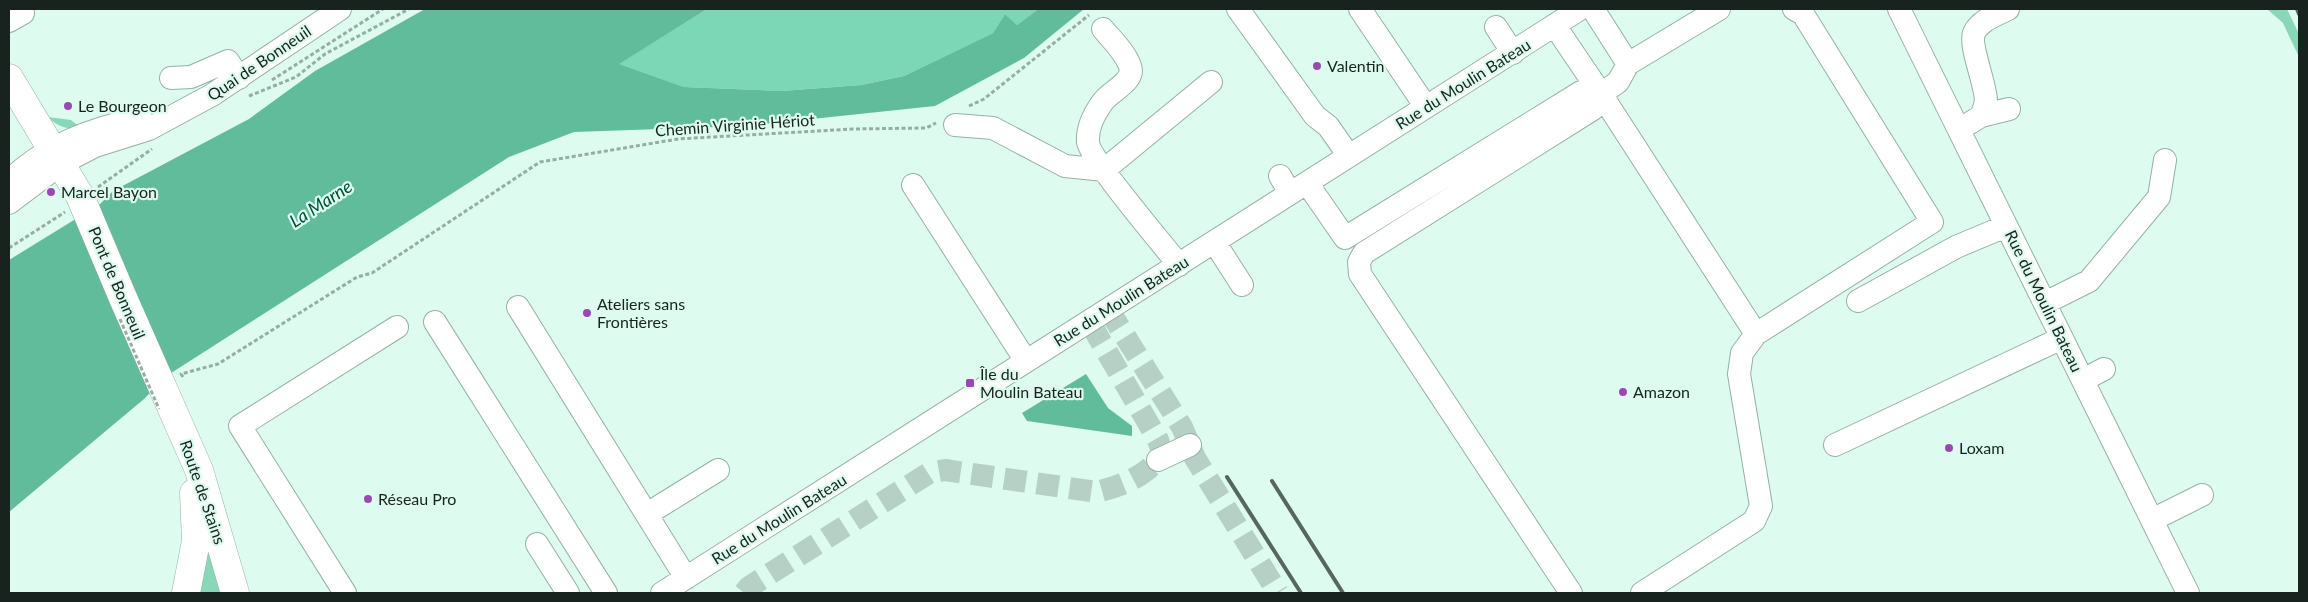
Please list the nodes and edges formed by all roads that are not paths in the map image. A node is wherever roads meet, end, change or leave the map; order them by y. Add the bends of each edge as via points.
1 (20, 9) edge
2 (340, 9) edge
3 (1238, 9) edge
4 (1360, 9) edge
5 (1580, 9) edge
6 (1593, 9) edge
7 (1720, 9) edge
8 (1794, 9) edge
9 (1899, 9) edge
10 (2008, 9) edge
11 (1100, 19) edge
12 (1555, 19) edge
13 (9, 21) edge
14 (1496, 27) dead end
15 (1513, 53) junction
16 (1628, 64) junction
17 (9, 78) edge
18 (171, 78) dead end
19 (1211, 82) dead end
20 (242, 87) junction
21 (1600, 94) junction
22 (1426, 108) junction
23 (2009, 109) dead end
24 (1981, 116) junction
25 (955, 117) road end
26 (1959, 129) junction
27 (57, 156) junction
28 (1349, 156) junction
29 (2165, 160) dead end
30 (1104, 170) junction
31 (9, 182) edge
32 (1292, 184) junction
33 (913, 185) dead end
34 (9, 202) edge
35 (2006, 226) junction
36 (1345, 238) junction
37 (1215, 242) junction
38 (1359, 262) junction
39 (1179, 265) junction
40 (1242, 285) dead end
41 (1858, 301) dead end
42 (2044, 303) junction
43 (518, 307) dead end
44 (434, 322) dead end
45 (397, 327) dead end
46 (1756, 334) junction
47 (2062, 338) junction
48 (1026, 361) junction
49 (2104, 369) dead end
50 (2083, 380) junction
51 (170, 405) junction
52 (1190, 445) dead end
53 (1835, 445) dead end
54 (1158, 460) dead end
55 (718, 470) dead end
56 (2202, 495) dead end
57 (647, 514) junction
58 (2152, 520) junction
59 (537, 544) dead end
60 (686, 578) junction
61 (186, 593) edge
62 (235, 593) edge
63 (345, 593) edge
64 (568, 593) edge
65 (606, 593) edge
66 (662, 593) edge
67 (1571, 593) edge
68 (1642, 593) edge
69 (2188, 593) edge

1 - 13 street via 23,13
2 - 20 street, Quai de Bonneuil
3 - 28 street via 1315,116 1328,126
4 - 22 street
5 - 12 street, Rue du Moulin Bateau
6 - 16 street
7 - 16 street
8 - 46 street via 1803,14 1932,222
9 - 26 street, Rue du Moulin Bateau
10 - 24 street via 1985,21 1974,33 1973,44 1986,101
11 - 30 street via 1131,68 1129,78 1102,101 1091,123 1088,144
12 - 15 street, Rue du Moulin Bateau
12 - 21 street
14 - 15 street
15 - 22 street, Rue du Moulin Bateau
16 - 21 street via 1618,82
17 - 27 main road, Pont de Bonneuil
18 - 20 street via 191,77 228,61
19 - 30 street
20 - 27 street, Quai de Bonneuil via 149,129
21 - 36 street via 1580,92
21 - 38 street via 1593,109 1364,252
21 - 46 street
22 - 28 street, Rue du Moulin Bateau
23 - 24 street
24 - 26 street
25 - 30 street via 993,128 1065,166
26 - 35 street, Rue du Moulin Bateau
27 - 31 street, Quai de Bonneuil via 19,171
27 - 34 street, Quai de Bonneuil
27 - 51 main road, Pont de Bonneuil, bridge via 80,196
28 - 32 street, Rue du Moulin Bateau
29 - 42 street via 2160,197 2102,266 2089,281
30 - 39 street
32 - 36 street
32 - 37 street, Rue du Moulin Bateau
33 - 48 street
35 - 41 street via 1956,247
35 - 42 street, Rue du Moulin Bateau
36 - 38 street
37 - 39 street, Rue du Moulin Bateau
37 - 40 street
38 - 67 street via 1360,274
39 - 48 street, Rue du Moulin Bateau
42 - 47 street, Rue du Moulin Bateau
43 - 57 street
44 - 65 street
45 - 63 street via 240,426
46 - 68 street via 1742,353 1739,374 1761,506 1754,521
47 - 50 street, Rue du Moulin Bateau
47 - 53 street
48 - 60 street, Rue du Moulin Bateau
49 - 50 street
50 - 58 street, Rue du Moulin Bateau
51 - 61 main road, Route de Stains via 196,502 196,541
51 - 62 main road, Route de Stains via 199,470
52 - 54 street
55 - 57 street
56 - 58 street
57 - 60 street
58 - 69 street, Rue du Moulin Bateau
59 - 64 street
60 - 66 street, Rue du Moulin Bateau

